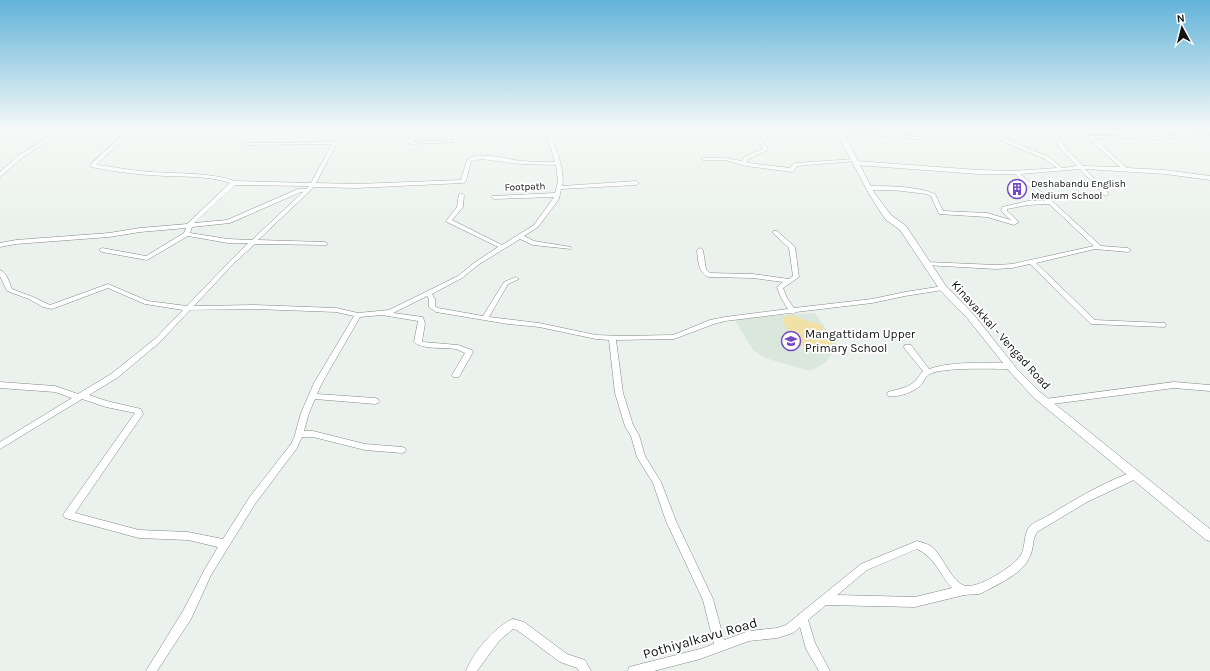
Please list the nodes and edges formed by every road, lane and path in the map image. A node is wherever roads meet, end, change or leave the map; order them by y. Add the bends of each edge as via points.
1 (16, 160) edge
2 (98, 160) edge
3 (325, 160) edge
4 (469, 160) edge
5 (506, 160) edge
6 (556, 160) edge
7 (731, 160) edge
8 (745, 160) edge
9 (1050, 160) edge
10 (1075, 160) edge
11 (1115, 160) edge
12 (856, 162) junction
13 (557, 164) junction
14 (746, 164) junction
15 (1081, 167) junction
16 (1060, 168) junction
17 (1126, 170) junction
18 (1016, 173) junction
19 (2, 174) edge
20 (1210, 178) edge
21 (234, 183) junction
22 (636, 183) dead end
23 (313, 184) junction
24 (560, 188) junction
25 (869, 188) junction
26 (307, 191) junction
27 (1106, 194) dead end
28 (461, 195) dead end
29 (558, 195) junction
30 (494, 197) dead end
31 (1050, 202) junction
32 (189, 226) junction
33 (775, 232) dead end
34 (187, 234) junction
35 (519, 236) junction
36 (254, 241) junction
37 (325, 244) dead end
38 (0, 245) edge
39 (502, 247) junction
40 (569, 248) dead end
41 (1097, 248) junction
42 (102, 250) dead end
43 (700, 250) dead end
44 (1128, 250) dead end
45 (1031, 260) junction
46 (928, 264) junction
47 (0, 272) edge
48 (516, 279) dead end
49 (790, 281) junction
50 (943, 288) junction
51 (429, 294) junction
52 (187, 308) junction
53 (793, 312) junction
54 (383, 313) junction
55 (358, 315) junction
56 (485, 318) junction
57 (1163, 325) dead end
58 (612, 337) junction
59 (908, 346) dead end
60 (1010, 366) junction
61 (927, 372) junction
62 (456, 375) dead end
63 (0, 385) edge
64 (1210, 388) edge
65 (891, 394) dead end
66 (312, 396) junction
67 (80, 397) junction
68 (375, 401) dead end
69 (1045, 402) junction
70 (300, 434) junction
71 (0, 446) edge
72 (402, 450) dead end
73 (1135, 475) junction
74 (1210, 536) edge
75 (226, 544) junction
76 (966, 590) junction
77 (825, 600) junction
78 (803, 619) junction
79 (720, 647) junction
80 (151, 671) edge
81 (471, 671) edge
82 (586, 671) edge
83 (633, 671) edge
84 (825, 671) edge

1 - 19 street
2 - 21 street via 93,166 217,178
3 - 23 street
4 - 23 street via 462,181 356,186
5 - 13 street
6 - 13 street
7 - 14 street
8 - 14 street
9 - 16 street
10 - 15 street
11 - 17 street
12 - 14 street via 795,165 792,170
12 - 18 street
12 - 25 main road, Kinavakkal - Vengad Road
13 - 24 street via 561,177
15 - 16 street
15 - 17 street
15 - 27 street
16 - 18 street
17 - 20 street
18 - 31 street
21 - 23 street
21 - 32 street
22 - 24 street
23 - 26 street
24 - 29 street
25 - 31 street via 893,188 928,193 933,195 941,213 986,215 1014,223 1016,222 1004,208
25 - 46 main road, Kinavakkal - Vengad Road via 888,217 903,228
26 - 32 street via 300,190 228,222
26 - 36 street
28 - 39 street via 460,207 449,222
29 - 30 street, Footpath
29 - 35 street via 536,226
31 - 41 street
32 - 34 street
32 - 38 street
33 - 49 street via 792,247 796,277
34 - 36 street via 228,241
34 - 42 street via 147,258
35 - 39 street
35 - 40 street via 533,243
36 - 37 street
36 - 52 street
39 - 51 street via 460,277
41 - 44 street
41 - 45 street
43 - 49 street via 703,269 708,275 753,276
45 - 46 street via 1012,266 996,267
45 - 57 street via 1093,322
46 - 50 main road, Kinavakkal - Vengad Road
47 - 52 street via 4,275 9,290 45,306 58,304 108,286 147,302
48 - 56 street via 506,283
49 - 53 street via 780,287
50 - 53 street via 872,302
50 - 60 main road, Kinavakkal - Vengad Road via 971,317
51 - 54 street
51 - 56 street via 433,309
52 - 55 street via 336,310
52 - 67 street via 158,340 114,376
53 - 58 street via 712,322 674,337
54 - 55 street
54 - 62 street via 421,319 418,342 422,344 458,347 469,352
55 - 66 street
56 - 58 street
58 - 79 street via 619,393 629,426 635,435 641,457 657,482 671,521 708,599
59 - 61 street
60 - 61 street
60 - 69 main road, Kinavakkal - Vengad Road
61 - 65 street via 917,384
63 - 67 street via 55,389
64 - 69 street via 1174,385
66 - 68 street
66 - 70 street
67 - 71 street
67 - 75 street via 138,411 139,414 68,515 138,534 188,536
69 - 73 main road, Kinavakkal - Vengad Road
70 - 72 street via 313,434 365,447
70 - 75 street via 294,446 252,501
73 - 74 main road, Kinavakkal - Vengad Road
73 - 76 street via 1080,500 1034,529 1030,534 1024,559 1018,565 980,590
75 - 80 street via 208,572 187,615
76 - 77 street via 915,602
76 - 77 street, Pothiyalkavu Road via 949,579 928,549 917,545 864,567
77 - 78 street, Pothiyalkavu Road
78 - 79 street, Pothiyalkavu Road via 789,629 749,636
78 - 84 street via 810,645
79 - 83 street, Pothiyalkavu Road
81 - 82 street via 494,640 513,624 520,626 564,658 581,664

